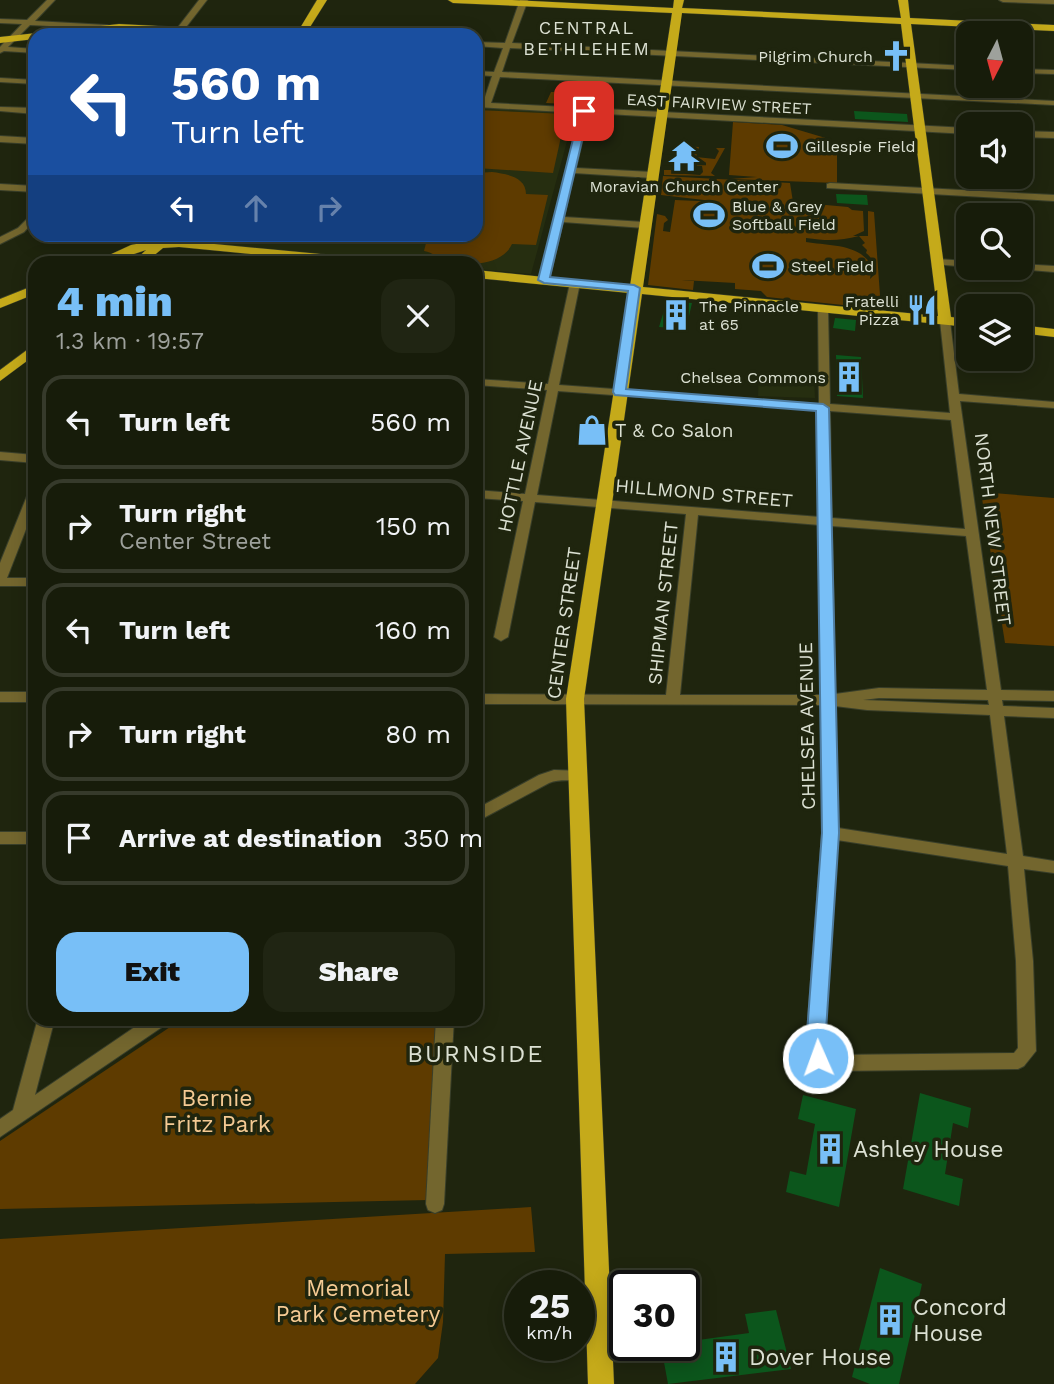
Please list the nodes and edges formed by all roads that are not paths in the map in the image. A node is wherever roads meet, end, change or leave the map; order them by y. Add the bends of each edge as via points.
1 (51, 0) edge
2 (203, 0) edge
3 (322, 0) edge
4 (453, 0) edge
5 (903, 0) edge
6 (1003, 0) edge
7 (523, 1) edge
8 (1054, 2) edge
9 (678, 5) edge
10 (0, 21) edge
11 (906, 21) junction
12 (29, 22) junction
13 (107, 27) junction
14 (99, 28) edge
15 (121, 28) edge
16 (181, 28) edge
17 (302, 28) edge
18 (1054, 28) edge
19 (28, 37) edge
20 (14, 38) junction
21 (483, 44) edge
22 (507, 45) junction
23 (1, 47) edge
24 (28, 50) edge
25 (670, 53) junction
26 (911, 65) junction
27 (956, 67) edge
28 (1033, 71) edge
29 (1054, 72) edge
30 (483, 73) edge
31 (496, 74) junction
32 (0, 80) edge
33 (28, 82) edge
34 (666, 83) junction
35 (916, 95) junction
36 (483, 101) edge
37 (1054, 103) edge
38 (483, 105) edge
39 (0, 109) edge
40 (28, 111) edge
41 (584, 111) junction
42 (660, 114) junction
43 (919, 128) junction
44 (956, 130) edge
45 (1033, 134) edge
46 (1054, 135) edge
47 (0, 139) edge
48 (28, 141) edge
49 (569, 170) junction
50 (652, 175) junction
51 (830, 186) dead end
52 (0, 187) edge
53 (28, 189) edge
54 (926, 191) junction
55 (1054, 198) edge
56 (557, 219) junction
57 (28, 222) edge
58 (643, 225) junction
59 (0, 241) edge
60 (152, 242) edge
61 (157, 242) edge
62 (174, 242) edge
63 (262, 253) junction
64 (115, 256) edge
65 (144, 256) edge
66 (258, 256) edge
67 (295, 256) edge
68 (937, 262) junction
69 (956, 263) edge
70 (1033, 268) edge
71 (1054, 269) edge
72 (483, 275) edge
73 (544, 280) junction
74 (575, 283) junction
75 (634, 288) junction
76 (28, 292) edge
77 (0, 304) edge
78 (822, 308) junction
79 (946, 321) junction
80 (956, 322) edge
81 (1033, 331) edge
82 (1054, 333) edge
83 (28, 353) edge
84 (2, 372) edge
85 (483, 382) edge
86 (551, 387) junction
87 (619, 392) junction
88 (956, 397) junction
89 (1054, 405) edge
90 (823, 408) junction
91 (958, 417) junction
92 (0, 456) edge
93 (28, 458) edge
94 (483, 495) edge
95 (529, 498) junction
96 (603, 503) junction
97 (28, 509) edge
98 (692, 511) junction
99 (826, 522) junction
100 (971, 533) junction
101 (0, 580) edge
102 (28, 582) edge
103 (501, 637) dead end
104 (994, 693) junction
105 (1054, 696) edge
106 (0, 697) edge
107 (28, 697) edge
108 (483, 699) edge
109 (575, 699) junction
110 (673, 699) junction
111 (828, 700) junction
112 (996, 711) junction
113 (1054, 713) edge
114 (578, 775) junction
115 (483, 812) edge
116 (830, 833) junction
117 (0, 838) edge
118 (28, 838) edge
119 (1018, 862) junction
120 (1054, 867) edge
121 (45, 1026) edge
122 (150, 1026) edge
123 (445, 1026) edge
124 (1018, 1061) joint
125 (22, 1114) junction
126 (0, 1129) edge
127 (435, 1204) dead end
128 (601, 1384) edge

1 - 12 street
2 - 16 street
3 - 17 main road
4 - 7 main road
5 - 11 main road, NORTH NEW STREET
6 - 8 street
7 - 9 main road
7 - 22 street
9 - 11 main road
9 - 25 main road, CENTER STREET
10 - 12 street
11 - 18 main road
11 - 26 main road, NORTH NEW STREET
12 - 13 street
12 - 20 street
13 - 14 main road
13 - 15 main road
19 - 20 main road
20 - 23 main road
21 - 22 street
22 - 25 street
22 - 31 street
23 - 24 street
25 - 26 street
25 - 34 main road, CENTER STREET
26 - 27 street
26 - 35 main road, NORTH NEW STREET
28 - 29 street
30 - 31 street
31 - 34 street
31 - 36 street
32 - 33 street
34 - 35 street
34 - 42 main road, CENTER STREET
35 - 37 street
35 - 43 main road, NORTH NEW STREET
38 - 41 street, EAST FAIRVIEW STREET
39 - 40 street
41 - 42 street, EAST FAIRVIEW STREET
41 - 49 street
42 - 43 street, EAST FAIRVIEW STREET
42 - 50 main road, CENTER STREET
43 - 44 street, EAST FAIRVIEW STREET
43 - 54 main road, NORTH NEW STREET
45 - 46 street
47 - 48 street
49 - 50 street
49 - 56 street
50 - 58 main road, CENTER STREET
51 - 54 street
52 - 53 street
54 - 55 street
54 - 68 main road, NORTH NEW STREET
56 - 58 street
56 - 73 street
57 - 59 street
58 - 75 main road, CENTER STREET
60 - 64 main road
61 - 65 main road
62 - 63 main road
63 - 66 street
63 - 67 main road
68 - 69 street
68 - 79 main road, NORTH NEW STREET
70 - 71 street
72 - 73 main road
73 - 74 main road
74 - 75 main road
74 - 86 street, HOTTLE AVENUE
75 - 78 main road
75 - 87 main road, CENTER STREET
76 - 77 main road
78 - 79 main road
78 - 90 street, CHELSEA AVENUE
79 - 80 main road
79 - 88 street, NORTH NEW STREET
81 - 82 main road
83 - 84 main road
85 - 86 street
86 - 87 street
86 - 95 street, HOTTLE AVENUE
87 - 90 street
87 - 96 main road, CENTER STREET
88 - 89 street
88 - 91 street, NORTH NEW STREET
90 - 91 street
90 - 99 street, CHELSEA AVENUE
91 - 100 street, NORTH NEW STREET
92 - 93 street
94 - 95 street, HILLMOND STREET
95 - 96 street, HILLMOND STREET
95 - 103 street, HOTTLE AVENUE
96 - 98 street, HILLMOND STREET
96 - 109 main road, CENTER STREET
97 - 101 street
98 - 99 street, HILLMOND STREET
98 - 110 street, SHIPMAN STREET
99 - 100 street, HILLMOND STREET
99 - 111 street, CHELSEA AVENUE
100 - 104 street, NORTH NEW STREET
101 - 102 street
104 - 105 street
104 - 111 street via 849,694
104 - 112 street, NORTH NEW STREET
106 - 107 street
108 - 109 street
109 - 110 street
109 - 114 main road, CENTER STREET
110 - 111 street
111 - 112 street
111 - 116 street, CHELSEA AVENUE
112 - 113 street
112 - 119 street, NORTH NEW STREET
114 - 115 street via 554,775
114 - 128 main road, CENTER STREET
116 - 119 street
116 - 124 street, CHELSEA AVENUE via 818,1058 845,1064
117 - 118 street
119 - 120 street
119 - 124 street, NORTH NEW STREET via 1027,1051
121 - 125 street
122 - 125 street
123 - 127 street
125 - 126 street

